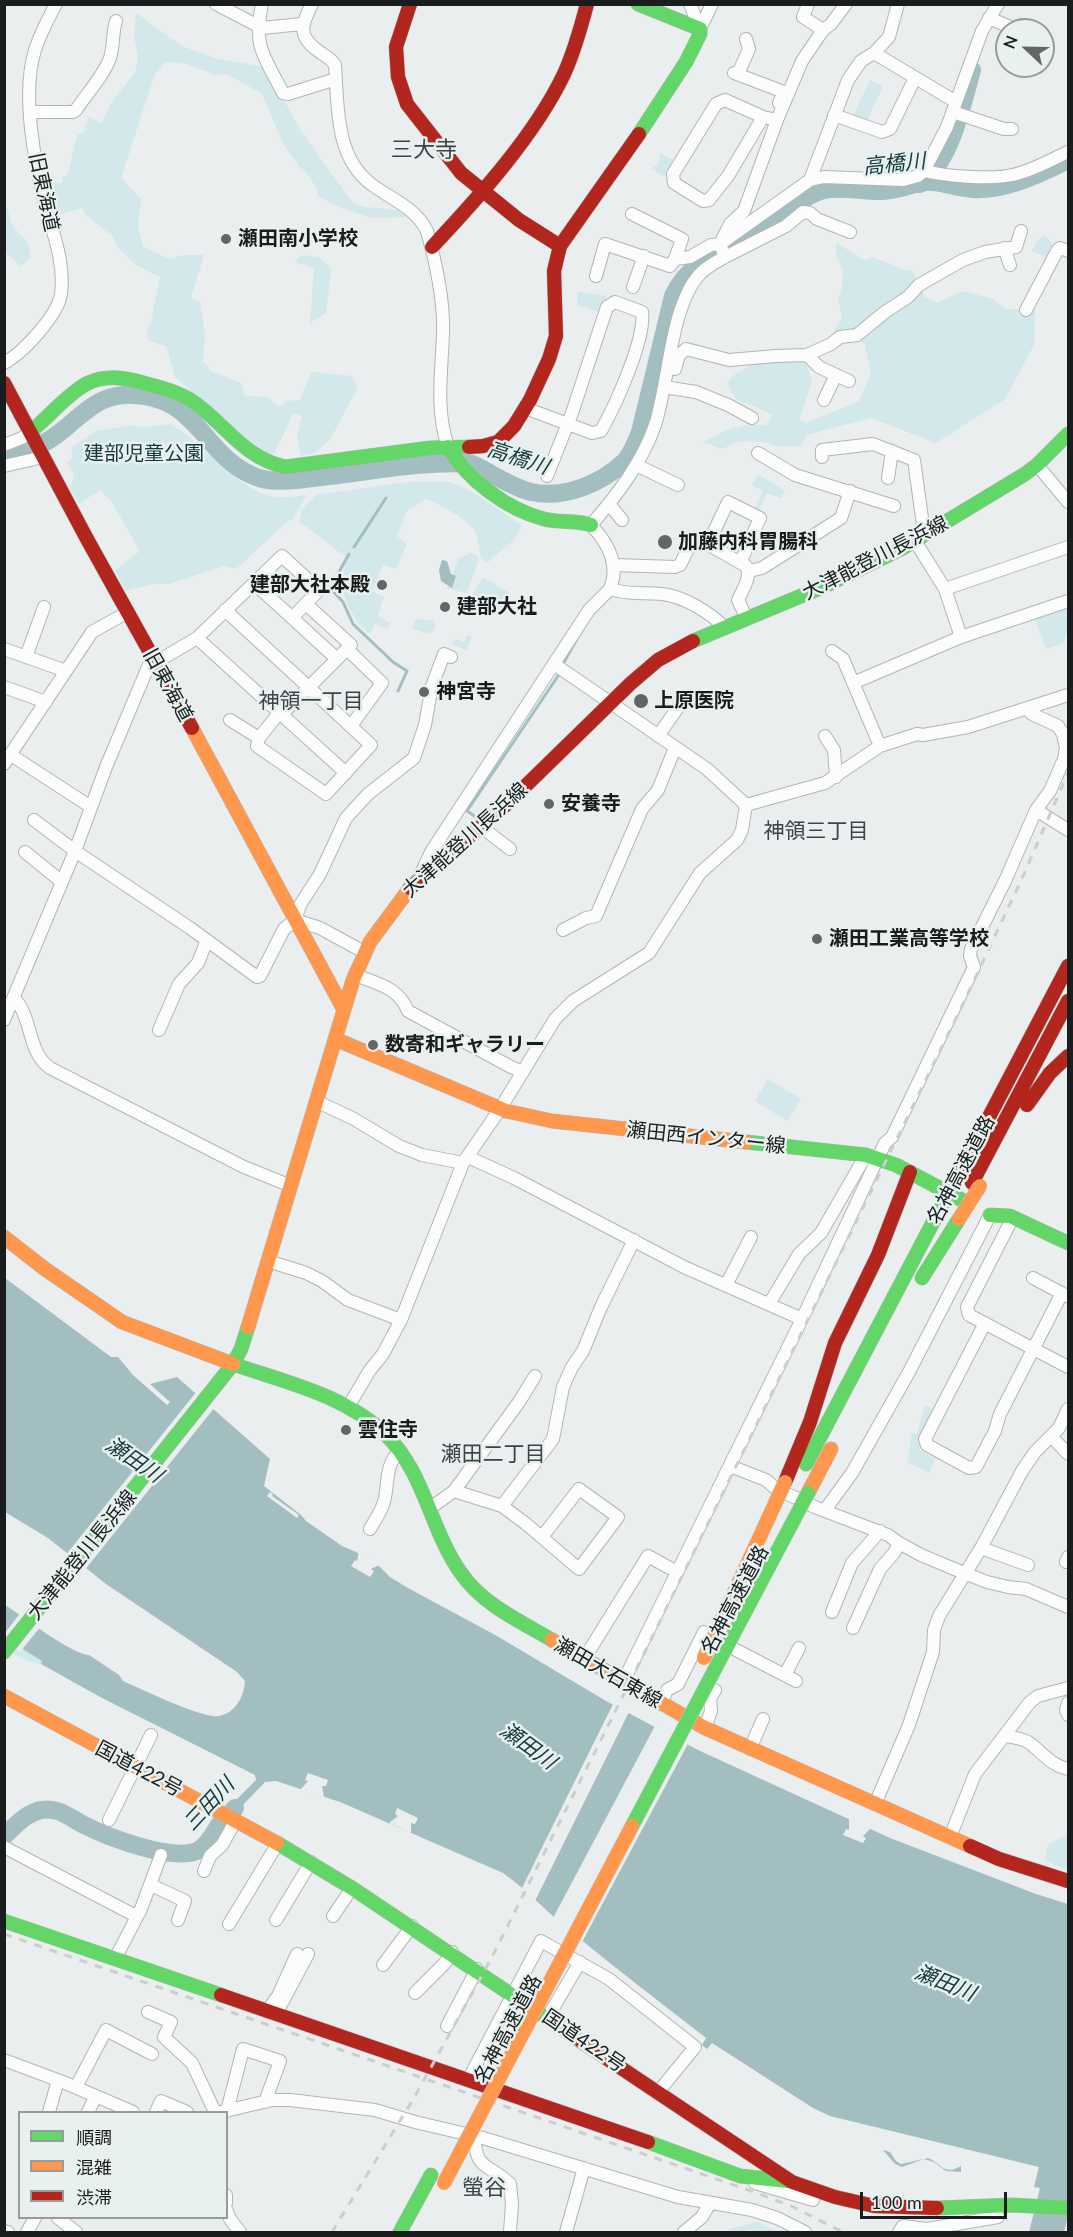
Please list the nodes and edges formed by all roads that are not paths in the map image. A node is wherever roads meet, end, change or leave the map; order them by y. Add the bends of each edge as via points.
1 (56, 4) edge
2 (216, 4) edge
3 (262, 4) edge
4 (312, 4) edge
5 (410, 4) edge
6 (587, 4) edge
7 (638, 4) edge
8 (690, 4) edge
9 (808, 4) edge
10 (846, 4) edge
11 (898, 4) edge
12 (998, 4) edge
13 (714, 5) edge
14 (992, 19) junction
15 (995, 20) edge
16 (116, 21) dead end
17 (302, 24) junction
18 (259, 27) junction
19 (700, 29) junction
20 (823, 30) junction
21 (746, 39) dead end
22 (874, 52) junction
23 (915, 78) junction
24 (336, 79) junction
25 (957, 110) junction
26 (30, 115) junction
27 (834, 115) junction
28 (763, 117) junction
29 (778, 117) junction
30 (1012, 129) dead end
31 (1068, 152) edge
32 (929, 172) junction
33 (810, 180) junction
34 (482, 191) junction
35 (632, 214) dead end
36 (1021, 231) dead end
37 (850, 232) dead end
38 (560, 246) junction
39 (432, 247) junction
40 (1004, 248) junction
41 (722, 250) junction
42 (1068, 251) edge
43 (644, 256) junction
44 (675, 259) junction
45 (1010, 265) dead end
46 (596, 276) dead end
47 (633, 287) dead end
48 (1026, 310) dead end
49 (807, 356) junction
50 (4, 363) edge
51 (836, 375) junction
52 (849, 381) dead end
53 (5, 384) edge
54 (667, 387) junction
55 (824, 400) dead end
56 (525, 408) junction
57 (752, 418) dead end
58 (568, 424) junction
59 (32, 434) junction
60 (1068, 434) edge
61 (4, 445) edge
62 (449, 450) junction
63 (892, 451) junction
64 (758, 453) dead end
65 (42, 454) junction
66 (822, 457) dead end
67 (636, 465) junction
68 (1037, 465) junction
69 (4, 466) edge
70 (547, 476) dead end
71 (888, 478) dead end
72 (678, 485) dead end
73 (850, 491) junction
74 (1068, 502) edge
75 (609, 504) junction
76 (894, 506) dead end
77 (622, 520) dead end
78 (591, 525) junction
79 (927, 534) junction
80 (915, 541) junction
81 (708, 544) junction
82 (1068, 547) edge
83 (614, 565) junction
84 (745, 566) junction
85 (254, 583) junction
86 (610, 589) junction
87 (945, 589) junction
88 (1068, 601) edge
89 (306, 604) junction
90 (44, 607) dead end
91 (225, 610) junction
92 (128, 612) junction
93 (292, 618) junction
94 (747, 619) junction
95 (725, 628) junction
96 (961, 637) junction
97 (197, 638) junction
98 (4, 649) edge
99 (347, 649) junction
100 (832, 651) dead end
101 (26, 657) junction
102 (452, 657) dead end
103 (337, 660) junction
104 (155, 663) junction
105 (554, 663) junction
106 (66, 671) junction
107 (853, 682) junction
108 (4, 687) edge
109 (309, 687) junction
110 (1068, 695) edge
111 (46, 702) junction
112 (610, 704) junction
113 (679, 706) dead end
114 (1027, 709) junction
115 (280, 714) junction
116 (230, 720) dead end
117 (351, 726) junction
118 (658, 736) junction
119 (825, 736) dead end
120 (259, 738) junction
121 (879, 746) junction
122 (675, 748) junction
123 (8, 760) edge
124 (346, 773) junction
125 (836, 777) junction
126 (746, 805) junction
127 (92, 807) junction
128 (1036, 810) junction
129 (34, 820) dead end
130 (480, 826) junction
131 (1068, 830) edge
132 (510, 849) dead end
133 (75, 851) junction
134 (25, 852) dead end
135 (419, 880) junction
136 (62, 882) junction
137 (295, 920) junction
138 (563, 930) dead end
139 (207, 940) junction
140 (364, 952) junction
141 (1068, 966) edge
142 (355, 975) junction
143 (14, 998) junction
144 (1068, 1001) edge
145 (344, 1010) junction
146 (4, 1020) edge
147 (159, 1030) dead end
148 (334, 1039) junction
149 (1068, 1056) edge
150 (523, 1072) junction
151 (316, 1101) junction
152 (500, 1109) junction
153 (872, 1157) junction
154 (466, 1160) junction
155 (910, 1172) junction
156 (976, 1184) junction
157 (291, 1186) junction
158 (990, 1215) junction
159 (1009, 1225) junction
160 (4, 1237) edge
161 (751, 1237) dead end
162 (634, 1240) junction
163 (977, 1242) junction
164 (1068, 1243) edge
165 (996, 1251) junction
166 (1068, 1255) edge
167 (268, 1261) junction
168 (1033, 1278) dead end
169 (919, 1283) dead end
170 (726, 1286) junction
171 (1065, 1295) edge
172 (769, 1304) junction
173 (802, 1319) junction
174 (401, 1320) junction
175 (985, 1323) junction
176 (1034, 1349) junction
177 (233, 1364) junction
178 (1068, 1367) edge
179 (535, 1376) dead end
180 (348, 1407) junction
181 (1068, 1409) edge
182 (1051, 1436) junction
183 (835, 1442) dead end
184 (400, 1451) junction
185 (1068, 1454) edge
186 (730, 1466) junction
187 (785, 1485) junction
188 (454, 1491) junction
189 (502, 1506) junction
190 (429, 1509) junction
191 (821, 1509) junction
192 (370, 1528) dead end
193 (880, 1532) junction
194 (542, 1537) junction
195 (899, 1543) junction
196 (981, 1548) junction
197 (1028, 1565) dead end
198 (677, 1572) junction
199 (964, 1573) junction
200 (1068, 1607) edge
201 (831, 1608) dead end
202 (853, 1628) dead end
203 (799, 1648) dead end
204 (736, 1650) junction
205 (4, 1652) edge
206 (584, 1659) junction
207 (623, 1682) junction
208 (1068, 1688) edge
209 (4, 1696) edge
210 (1068, 1703) edge
211 (661, 1704) junction
212 (1068, 1715) edge
213 (763, 1719) dead end
214 (670, 1723) dead end
215 (705, 1728) junction
216 (151, 1735) dead end
217 (1004, 1736) junction
218 (750, 1749) junction
219 (136, 1767) junction
220 (1068, 1769) edge
221 (875, 1804) junction
222 (109, 1820) dead end
223 (235, 1820) junction
224 (950, 1837) junction
225 (278, 1843) junction
226 (4, 1848) edge
227 (162, 1855) dead end
228 (310, 1862) junction
229 (204, 1871) dead end
230 (1068, 1881) edge
231 (151, 1885) junction
232 (352, 1888) junction
233 (136, 1916) junction
234 (333, 1916) dead end
235 (4, 1920) edge
236 (178, 1920) dead end
237 (276, 1920) dead end
238 (229, 1924) dead end
239 (412, 1926) junction
240 (559, 1932) dead end
241 (452, 1952) junction
242 (115, 1959) junction
243 (580, 1962) junction
244 (383, 1965) dead end
245 (477, 1969) junction
246 (415, 1993) dead end
247 (513, 1994) junction
248 (148, 2012) dead end
249 (272, 2013) junction
250 (548, 2017) junction
251 (447, 2026) dead end
252 (152, 2054) dead end
253 (4, 2060) edge
254 (58, 2080) junction
255 (468, 2080) junction
256 (76, 2087) junction
257 (658, 2091) junction
258 (96, 2096) junction
259 (470, 2101) dead end
260 (265, 2102) junction
261 (49, 2111) edge
262 (88, 2111) edge
263 (131, 2111) edge
264 (156, 2111) edge
265 (185, 2111) edge
266 (220, 2111) edge
267 (221, 2111) edge
268 (225, 2111) edge
269 (459, 2122) dead end
270 (476, 2136) junction
271 (448, 2143) dead end
272 (584, 2168) junction
273 (434, 2170) dead end
274 (740, 2176) junction
275 (792, 2182) junction
276 (441, 2188) dead end
277 (710, 2203) junction
278 (1068, 2208) edge
279 (228, 2214) edge
280 (1068, 2218) edge
281 (60, 2219) edge
282 (928, 2222) edge
283 (76, 2232) edge
284 (240, 2232) edge
285 (400, 2232) edge
286 (510, 2232) edge
287 (566, 2232) edge
288 (684, 2232) edge
289 (805, 2232) edge
290 (899, 2232) edge

1 - 26 street, 旧東海道 via 35,51
2 - 18 street
3 - 18 street
4 - 17 street
5 - 34 main road via 396,47 401,90 415,116 453,164
6 - 34 main road via 573,52 551,99
7 - 19 main road
8 - 19 street
9 - 20 street via 803,17
10 - 20 street
11 - 22 street via 889,37
12 - 14 street
13 - 19 street
14 - 15 street
14 - 25 street via 969,61
16 - 26 street via 111,56 76,110
17 - 18 street
17 - 24 street via 307,40 332,60
18 - 24 street via 260,51 283,93
19 - 38 main road via 686,62 628,152
20 - 29 street via 802,61
21 - 29 street via 750,49 736,73 784,92
22 - 23 street
22 - 27 street via 861,61 848,80
23 - 25 street
23 - 27 street via 890,129 882,132
24 - 39 street via 339,125 355,169 422,220
25 - 30 street
25 - 32 street
26 - 50 street, 旧東海道 via 38,176 60,261 61,293 44,326
27 - 33 street
28 - 28 street via 725,100 716,104 673,174 674,183 703,201 709,200
28 - 29 street
29 - 41 street via 744,212 730,224
31 - 32 street via 1024,172 1002,177
32 - 33 street via 903,180
33 - 41 street
34 - 38 main road
34 - 39 main road
35 - 44 street via 682,239
36 - 40 street via 1016,247
37 - 41 street via 803,212 786,226
38 - 56 main road via 555,261 556,335 545,369
39 - 62 street via 443,310 439,389 443,433
40 - 45 street
40 - 49 street via 963,260 919,285 857,335 840,337
41 - 44 street via 711,245
41 - 54 street via 690,288 678,324
42 - 48 street via 1057,251
43 - 44 street via 670,266
43 - 46 street via 605,244
43 - 47 street
49 - 51 street
49 - 54 street via 729,360 686,349 679,355
51 - 52 street
51 - 55 street
53 - 59 main road, 旧東海道
54 - 57 street via 696,392
54 - 67 street
56 - 58 street
56 - 62 main road via 514,427 496,443
58 - 58 street via 607,307 615,302 642,312 637,344 617,403 601,431 592,433
58 - 70 street
59 - 61 street
59 - 62 main road via 86,385 119,377 192,400 253,456 272,465 285,467
59 - 65 main road, 旧東海道
60 - 68 main road, 大津能登川長浜線
62 - 78 main road via 468,474 532,515
63 - 66 street via 873,444 822,450
63 - 71 street
63 - 79 street via 914,460
64 - 73 street via 795,475
65 - 69 street
65 - 92 main road, 旧東海道
67 - 72 street
67 - 75 street
68 - 74 street
68 - 79 main road, 大津能登川長浜線
73 - 76 street
73 - 84 street via 841,518 762,568
75 - 77 street
75 - 78 street
78 - 83 street
79 - 80 main road, 大津能登川長浜線
80 - 87 street
80 - 94 main road, 大津能登川長浜線
81 - 83 street via 702,541 690,545 680,565 675,567
81 - 84 street
81 - 84 street via 728,501 759,518
82 - 87 street
83 - 86 street
84 - 94 street via 738,600
85 - 89 street via 282,556 319,590
85 - 91 street
85 - 93 street
86 - 95 street via 665,594 705,610
86 - 105 street via 589,610
87 - 96 street
88 - 96 street
89 - 93 street
89 - 99 street via 351,645
90 - 101 street
91 - 97 street
91 - 109 street
92 - 104 main road, 旧東海道
92 - 106 street via 92,632
93 - 103 street
94 - 95 main road, 大津能登川長浜線
95 - 112 main road, 大津能登川長浜線 via 658,660
96 - 107 street
97 - 104 street
97 - 115 street
98 - 101 street
99 - 103 street
99 - 117 street via 382,683
100 - 107 street via 843,659
101 - 106 street
102 - 137 street via 444,654 434,678 414,758 350,813
103 - 109 street
104 - 127 street via 148,667
104 - 137 main road, 旧東海道
105 - 112 street
105 - 135 street via 431,852
106 - 111 street
107 - 121 street
108 - 111 street
109 - 115 street
109 - 117 street
110 - 114 street
111 - 123 street
112 - 118 street
112 - 130 main road, 大津能登川長浜線
113 - 118 street
114 - 121 street via 968,727 917,734
114 - 128 street via 1058,726 1066,748 1050,791
115 - 120 street
115 - 124 street
116 - 120 street
117 - 124 street via 371,745
118 - 122 street
119 - 125 street via 834,750
120 - 124 street via 257,746 326,794
121 - 125 street
122 - 126 street via 706,769
122 - 138 street via 658,790 642,809 596,916
123 - 127 street
125 - 126 street
126 - 150 street via 737,840 700,873 649,953 566,1006
127 - 133 street
128 - 131 street
128 - 153 street via 971,949 974,967 892,1137
129 - 133 street
130 - 132 street
130 - 135 main road, 大津能登川長浜線
133 - 136 street
133 - 139 street
134 - 136 street
135 - 140 main road, 大津能登川長浜線 via 398,902
136 - 143 street
137 - 139 street via 284,929 257,977
137 - 140 street via 320,928
137 - 145 main road, 旧東海道
139 - 147 street via 198,963 179,984
140 - 142 main road, 大津能登川長浜線
141 - 187 main road, 名神高速道路, bridge via 958,1176
142 - 145 main road, 大津能登川長浜線
142 - 150 street via 389,987 402,997 408,1011
143 - 146 street
143 - 157 street via 27,1020 42,1063 244,1167
144 - 156 main road, 名神高速道路
145 - 148 main road, 大津能登川長浜線
148 - 151 main road, 大津能登川長浜線
148 - 152 main road, 瀬田西インター線
149 - 156 main road via 1032,1096
150 - 152 street
151 - 154 street via 399,1146 422,1155
151 - 157 main road, 大津能登川長浜線
152 - 153 main road, 瀬田西インター線 via 552,1121
152 - 154 street
153 - 155 main road, 瀬田西インター線
153 - 172 street via 821,1233 799,1254
153 - 173 street
154 - 162 street via 514,1178
154 - 174 street
155 - 158 main road, 瀬田西インター線
155 - 187 main road via 878,1255 835,1343
156 - 169 main road, 名神高速道路
157 - 167 main road, 大津能登川長浜線
158 - 159 main road, 瀬田西インター線
158 - 163 street
158 - 164 main road via 1000,1213
159 - 165 street
159 - 166 main road, 瀬田西インター線
160 - 177 main road, 瀬田大石東線 via 122,1322
161 - 170 street
162 - 170 street
162 - 189 street via 563,1387 553,1439
163 - 165 street
163 - 191 street via 852,1473
165 - 175 street via 967,1307 969,1315
167 - 174 street via 306,1273 348,1300
167 - 177 main road, 大津能登川長浜線
168 - 171 street
170 - 172 street
171 - 176 street
172 - 173 street
173 - 186 street
174 - 180 street
175 - 176 street
175 - 176 street via 925,1439 927,1445 969,1468 976,1467
176 - 178 street
177 - 180 main road, 瀬田大石東線
177 - 205 main road, 大津能登川長浜線
179 - 188 street
180 - 184 main road, 瀬田大石東線 via 379,1429
181 - 182 street
182 - 185 street
182 - 196 street via 1022,1471
183 - 276 main road, 名神高速道路, bridge
184 - 190 main road, 瀬田大石東線
184 - 192 street via 388,1472 383,1506
186 - 187 street
186 - 198 street
187 - 191 street
187 - 211 street via 678,1684 667,1690
187 - 214 main road, 名神高速道路, bridge
188 - 189 street
188 - 190 street
189 - 194 street
190 - 206 main road, 瀬田大石東線 via 458,1571 477,1594
191 - 193 street
191 - 204 street via 805,1519
193 - 195 street
193 - 201 street via 842,1579
194 - 194 street via 579,1569 618,1517 579,1489
195 - 199 street
195 - 202 street via 880,1569
196 - 197 street
196 - 199 street
198 - 206 street via 648,1556
198 - 207 street
199 - 200 street via 1026,1589
199 - 221 street via 935,1624 933,1652 909,1725
203 - 204 street via 790,1678
204 - 215 street via 710,1699 711,1712
206 - 207 main road, 瀬田大石東線
207 - 211 main road, 瀬田大石東線
208 - 217 street via 1034,1698
209 - 219 main road, 国道422号
210 - 212 street
211 - 215 main road, 瀬田大石東線
213 - 218 street
215 - 218 main road, 瀬田大石東線
216 - 219 street
217 - 220 street via 1026,1741 1054,1765
217 - 224 street via 975,1774
218 - 221 main road, 瀬田大石東線
219 - 222 street
219 - 223 main road, 国道422号
221 - 224 main road, 瀬田大石東線
223 - 225 main road, 国道422号
223 - 229 street
224 - 230 main road, 瀬田大石東線 via 1011,1864
225 - 228 main road, 国道422号
225 - 238 street
226 - 233 street
227 - 231 street
228 - 232 main road, 国道422号
228 - 237 street
231 - 233 street
231 - 236 street via 185,1901
232 - 234 street
232 - 239 main road, 国道422号
233 - 242 street
235 - 242 main road
239 - 241 main road, 国道422号
239 - 244 street
240 - 259 main road, 名神高速道路
241 - 245 main road, 国道422号
241 - 246 street
242 - 249 main road
243 - 247 street via 541,1941
243 - 250 street
243 - 257 street via 609,1979 695,2047
245 - 247 main road, 国道422号
245 - 251 street
247 - 250 main road, 国道422号
247 - 255 street
248 - 266 street via 171,2022 164,2037 192,2063
249 - 249 street via 278,1996 296,1958
249 - 255 main road
250 - 257 main road, 国道422号
252 - 256 street via 106,2030
253 - 254 street
254 - 256 street
254 - 261 street
255 - 274 main road
256 - 258 street
257 - 275 main road, 国道422号
258 - 262 street
258 - 263 street
260 - 267 street via 280,2061 243,2049
260 - 268 street
260 - 270 street via 290,2100 375,2110
264 - 265 street via 161,2101
269 - 271 main road
270 - 272 street
270 - 286 street via 475,2151 480,2162 510,2184
272 - 277 street
272 - 287 street
273 - 285 main road
274 - 275 main road
274 - 282 street via 846,2210
275 - 282 main road, 国道422号
277 - 288 street via 702,2217
277 - 289 street via 752,2210
278 - 282 main road, 国道422号 via 987,2206
279 - 284 street
280 - 282 street via 1025,2215
281 - 283 street
282 - 290 street via 903,2226

